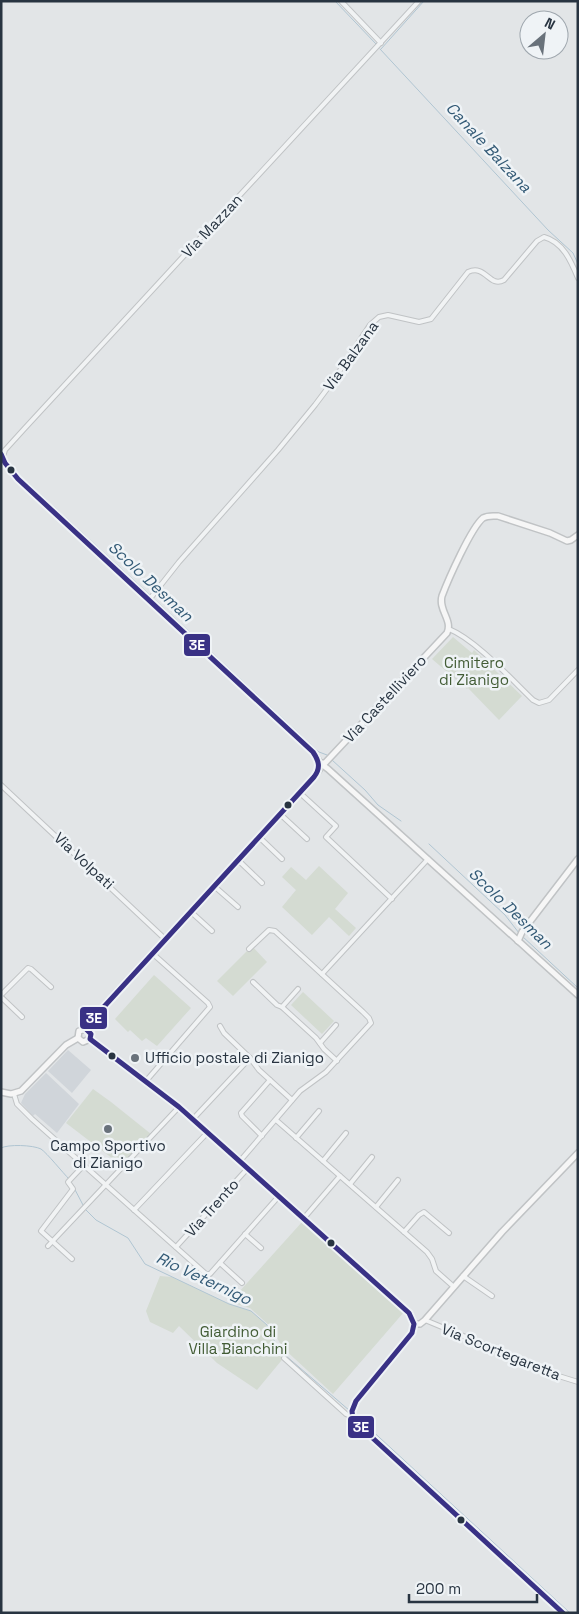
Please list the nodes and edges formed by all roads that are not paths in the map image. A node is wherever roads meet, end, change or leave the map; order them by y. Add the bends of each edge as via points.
1 (341, 1) edge
2 (419, 1) edge
3 (381, 43) junction
4 (578, 278) edge
5 (2, 457) edge
6 (578, 535) edge
7 (151, 598) junction
8 (449, 629) junction
9 (578, 670) edge
10 (320, 763) junction
11 (1, 785) edge
12 (300, 793) junction
13 (280, 814) junction
14 (259, 837) junction
15 (307, 839) dead end
16 (428, 859) junction
17 (578, 859) edge
18 (238, 860) junction
19 (282, 860) dead end
20 (262, 883) dead end
21 (214, 886) junction
22 (392, 899) junction
23 (238, 907) dead end
24 (190, 911) junction
25 (212, 931) dead end
26 (166, 939) junction
27 (518, 939) junction
28 (249, 949) dead end
29 (152, 953) junction
30 (322, 974) junction
31 (253, 982) dead end
32 (51, 987) dead end
33 (298, 989) dead end
34 (578, 995) edge
35 (1, 996) edge
36 (282, 1007) junction
37 (22, 1017) dead end
38 (336, 1025) dead end
39 (220, 1026) dead end
40 (86, 1029) junction
41 (78, 1038) junction
42 (90, 1040) junction
43 (320, 1043) junction
44 (250, 1058) junction
45 (337, 1061) junction
46 (270, 1080) junction
47 (146, 1081) junction
48 (1, 1092) edge
49 (14, 1094) junction
50 (292, 1100) junction
51 (179, 1107) junction
52 (319, 1111) dead end
53 (193, 1119) junction
54 (276, 1120) junction
55 (208, 1132) junction
56 (346, 1133) dead end
57 (262, 1136) junction
58 (296, 1138) junction
59 (578, 1153) edge
60 (372, 1156) dead end
61 (240, 1161) junction
62 (322, 1161) junction
63 (84, 1165) junction
64 (248, 1168) junction
65 (340, 1176) junction
66 (398, 1180) dead end
67 (350, 1184) junction
68 (105, 1185) junction
69 (279, 1196) junction
70 (376, 1207) junction
71 (134, 1210) junction
72 (304, 1218) junction
73 (404, 1232) junction
74 (449, 1233) dead end
75 (245, 1234) junction
76 (52, 1241) junction
77 (48, 1246) dead end
78 (176, 1247) junction
79 (261, 1248) dead end
80 (72, 1259) dead end
81 (220, 1263) junction
82 (463, 1276) junction
83 (242, 1283) dead end
84 (454, 1287) junction
85 (492, 1296) dead end
86 (425, 1320) junction
87 (414, 1324) junction
88 (284, 1358) dead end
89 (578, 1382) edge
90 (352, 1413) junction
91 (563, 1613) edge

1 - 3 street
2 - 3 street, Via Mazzan
3 - 5 street, Via Mazzan
4 - 7 street, Via Balzana via 563,250 544,237 500,282 493,281 480,270 468,272 431,319 419,322 388,315 379,317 278,450
5 - 7 street via 10,470
6 - 8 street via 567,541 550,532 498,516 483,518 471,535 442,596 440,604
7 - 10 street via 313,752
8 - 9 street via 494,662 539,703 549,700
8 - 10 street, Via Castelliviero via 325,763
10 - 12 street via 317,773
10 - 16 street
11 - 26 street, Via Volpati
12 - 13 street
12 - 22 street via 336,826 326,837
13 - 14 street
13 - 15 street
14 - 18 street
14 - 19 street
16 - 22 street
16 - 27 street
17 - 27 street
18 - 20 street
18 - 21 street
21 - 23 street
21 - 24 street
22 - 30 street
24 - 25 street
24 - 26 street
26 - 29 street
27 - 34 street
28 - 30 street via 272,929
29 - 40 street
29 - 47 street via 210,1007
30 - 45 street via 370,1018 371,1023
31 - 36 street
32 - 35 street via 31,969 25,969
33 - 36 street
35 - 37 street
36 - 43 street
38 - 43 street
39 - 44 street
40 - 41 street via 79,1031
40 - 42 street via 91,1034
41 - 42 street via 83,1042
41 - 49 street via 66,1045 26,1087
42 - 47 street
43 - 45 street
44 - 46 street
44 - 53 street
45 - 50 street
46 - 50 street
46 - 57 street via 240,1112
47 - 51 street
48 - 49 street
49 - 63 street via 20,1108
50 - 54 street
51 - 53 street
51 - 68 street
52 - 58 street
53 - 55 street
54 - 57 street
54 - 58 street
55 - 61 street
55 - 71 street
56 - 62 street
57 - 61 street
58 - 62 street
59 - 82 street
60 - 67 street
61 - 64 street
62 - 65 street
63 - 68 street
63 - 76 street via 70,1181 74,1189 41,1231
64 - 69 street
64 - 78 street, Via Trento
65 - 67 street
65 - 72 street
66 - 70 street
67 - 70 street
68 - 71 street
68 - 76 street
69 - 72 street
69 - 75 street
70 - 73 street
71 - 78 street
72 - 87 street via 409,1313
73 - 74 street via 424,1212
73 - 84 street via 429,1255 436,1271
75 - 79 street
75 - 81 street
76 - 77 street
76 - 80 street
78 - 81 street via 206,1274
81 - 83 street
82 - 84 street
82 - 85 street
84 - 86 street
86 - 87 street
86 - 89 street, Via Scortegaretta via 549,1373
87 - 90 street via 411,1336 358,1398
88 - 90 street via 346,1414
90 - 91 street via 360,1428

